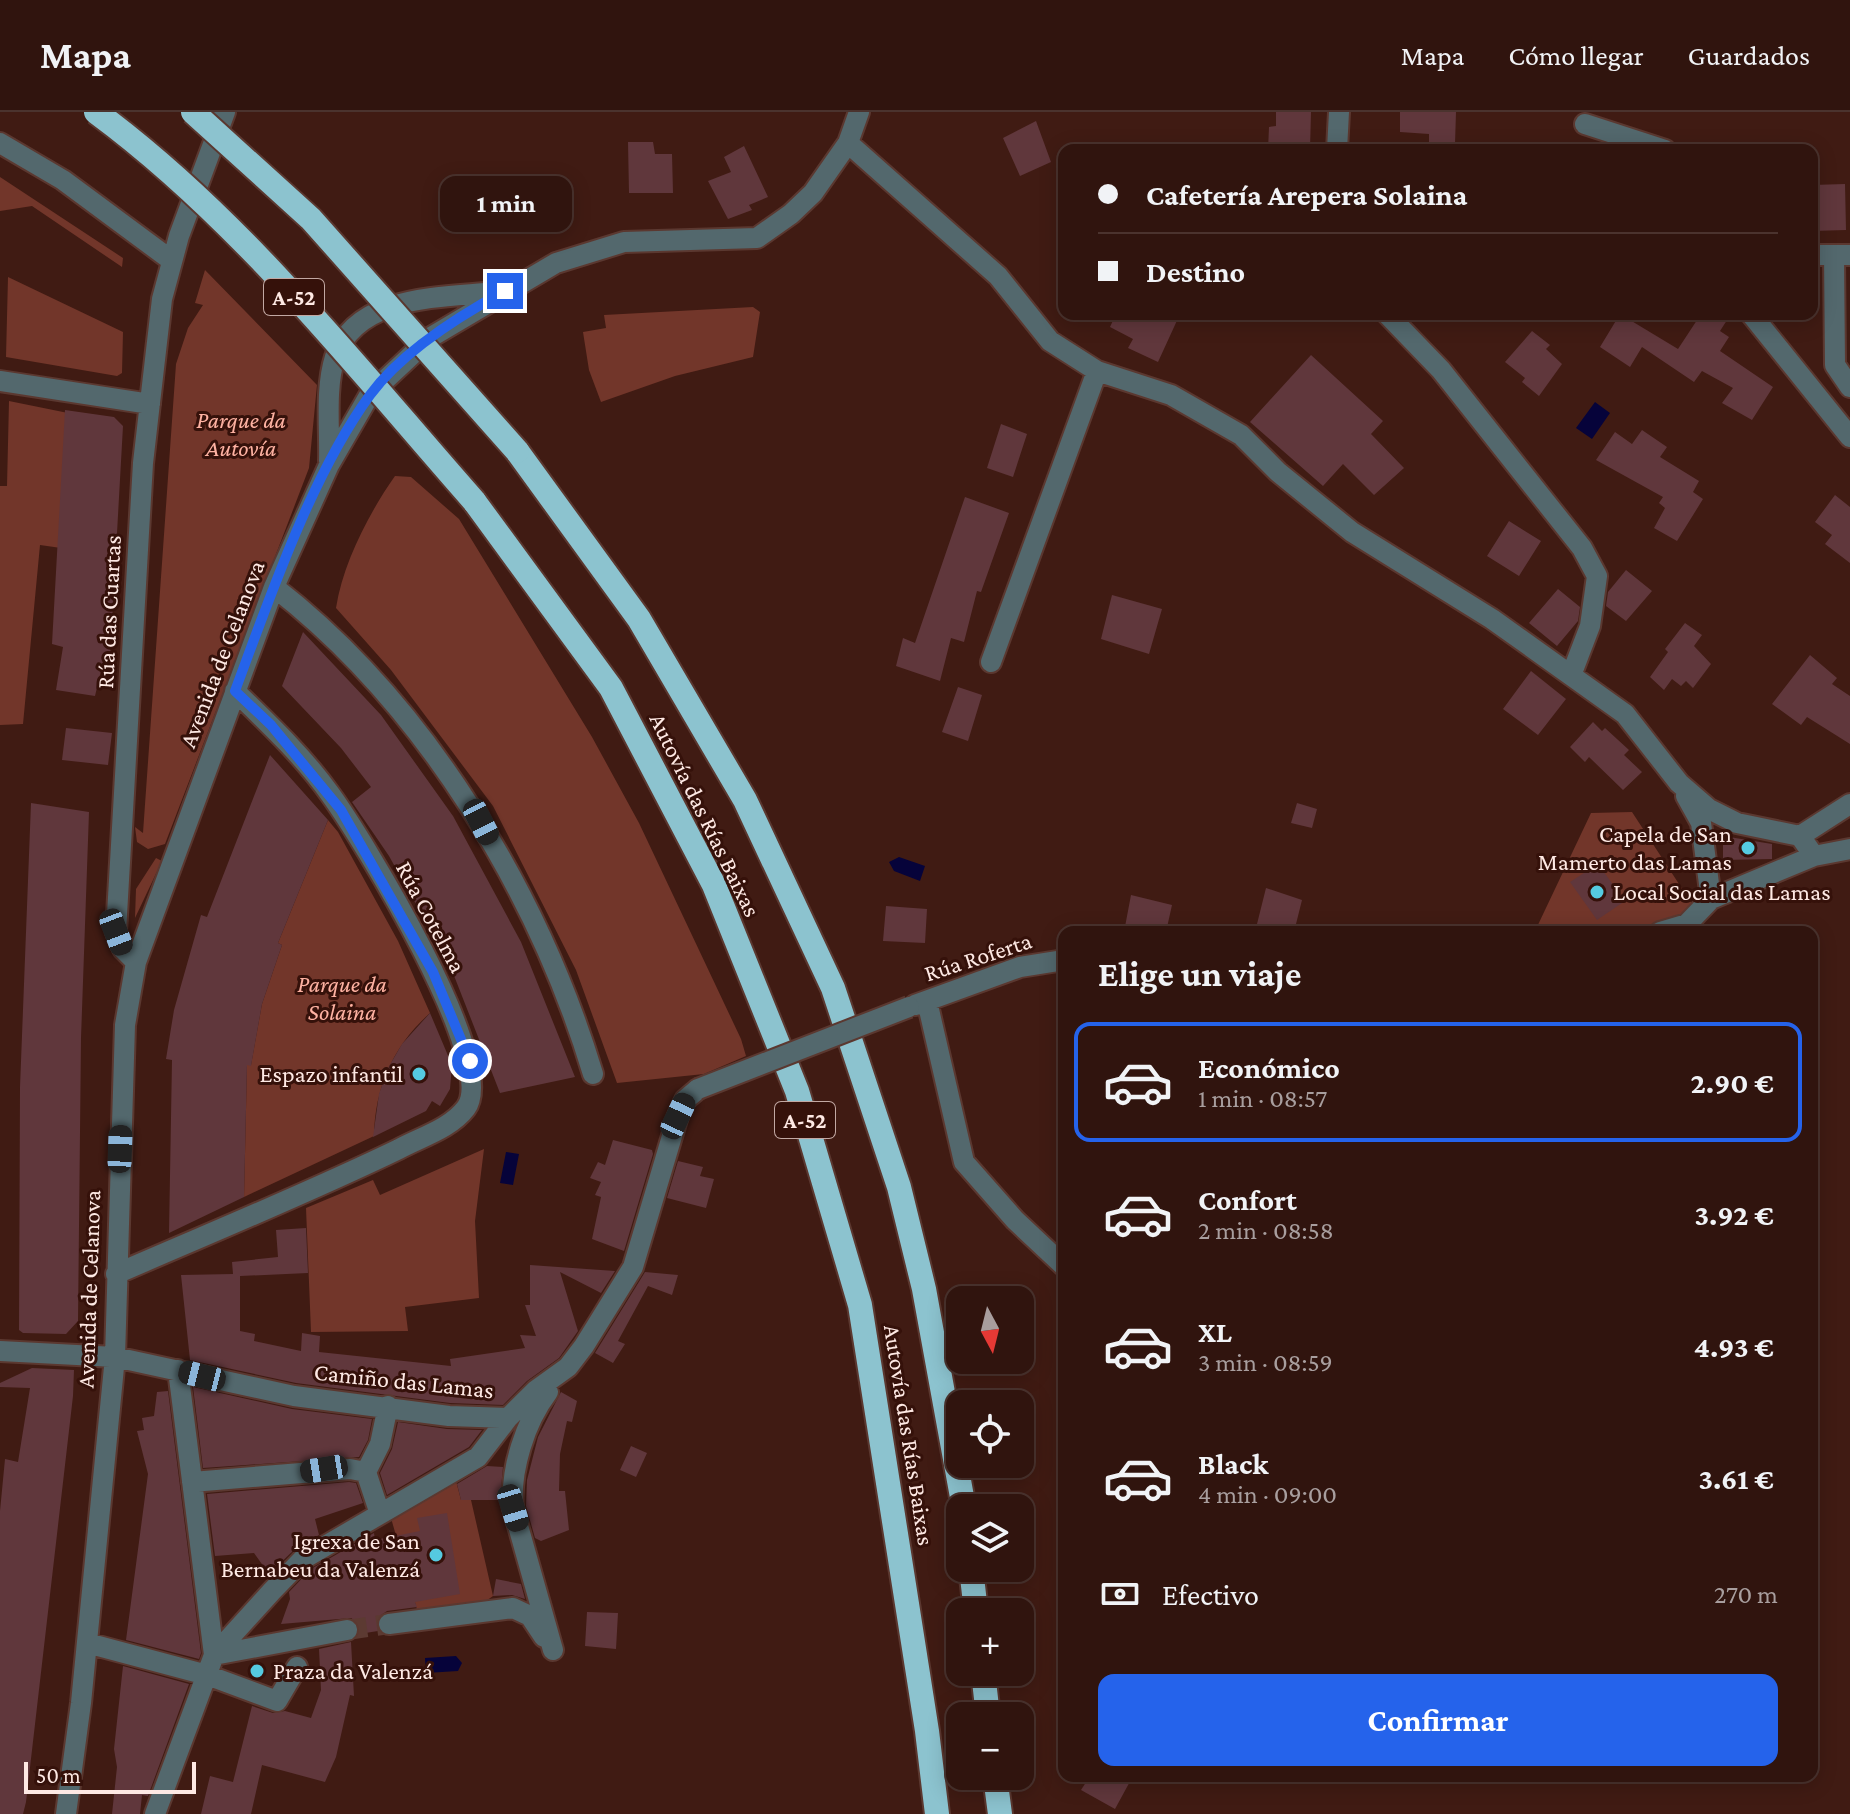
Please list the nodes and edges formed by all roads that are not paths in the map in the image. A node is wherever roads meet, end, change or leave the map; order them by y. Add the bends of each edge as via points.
1 (96, 112) edge
2 (193, 112) edge
3 (225, 112) edge
4 (859, 112) edge
5 (1339, 112) edge
6 (1585, 124) dead end
7 (0, 143) edge
8 (848, 143) junction
9 (1337, 144) edge
10 (1647, 144) edge
11 (1818, 255) edge
12 (1842, 255) edge
13 (171, 260) junction
14 (505, 291) junction
15 (1393, 320) edge
16 (1756, 320) edge
17 (1097, 371) junction
18 (0, 381) edge
19 (1850, 387) edge
20 (150, 404) junction
21 (1850, 437) edge
22 (329, 465) junction
23 (274, 587) junction
24 (991, 662) dead end
25 (1572, 673) junction
26 (235, 691) junction
27 (1679, 783) junction
28 (1850, 804) edge
29 (1800, 836) junction
30 (1850, 849) edge
31 (1814, 856) junction
32 (1711, 899) junction
33 (1680, 926) edge
34 (1058, 961) edge
35 (136, 962) junction
36 (918, 1004) junction
37 (593, 1074) dead end
38 (1058, 1260) edge
39 (116, 1274) junction
40 (0, 1351) edge
41 (115, 1357) junction
42 (568, 1367) junction
43 (178, 1370) junction
44 (388, 1406) junction
45 (508, 1418) junction
46 (366, 1472) junction
47 (192, 1482) junction
48 (961, 1494) edge
49 (380, 1514) junction
50 (389, 1624) tunnel mouth
51 (347, 1630) tunnel mouth
52 (87, 1643) junction
53 (211, 1665) junction
54 (297, 1667) dead end
55 (997, 1790) edge
56 (66, 1814) edge
57 (155, 1814) edge
58 (937, 1814) edge
59 (1000, 1814) edge

1 - 58 highway, Autovía das Rías Baixas / A-52, bridge via 193,194 274,274 474,501 611,688 714,885 797,1091 860,1305
2 - 48 highway, Autovía das Rías Baixas / A-52, bridge via 311,219 517,451 654,645 745,800 833,988 899,1187 921,1275
3 - 13 street, Rúa das Cuartas
4 - 8 street, Avenida de Celanova
5 - 9 street
6 - 10 street
7 - 13 street via 63,180
8 - 14 street, Avenida de Celanova via 813,193 757,238 624,242 556,263
8 - 17 street via 998,276 1050,341
11 - 12 street
12 - 19 street via 1835,365
13 - 20 street, Rúa das Cuartas
14 - 22 street, Avenida de Celanova via 431,337 370,394
14 - 22 street via 398,303 372,314 343,340 331,383
15 - 25 street via 1441,370 1582,548 1597,576 1590,626
16 - 21 street
17 - 24 street
17 - 25 street via 1171,395 1241,435 1352,532
18 - 20 street
20 - 35 street, Rúa das Cuartas via 117,884 116,932
22 - 23 street, Avenida de Celanova
23 - 26 street, Avenida de Celanova
23 - 37 street via 312,616 412,726 481,822 574,1011
25 - 27 street via 1625,714
26 - 35 street, Avenida de Celanova
26 - 39 street, Rúa Cotelma via 271,725 341,810 433,972 470,1061 474,1084 468,1106 453,1122
27 - 29 street via 1709,809 1737,823
27 - 32 street via 1701,823
28 - 29 street
29 - 31 street
30 - 31 street
31 - 32 street
32 - 33 street
34 - 36 street, Rúa Roferta via 1020,967
35 - 39 street, Avenida de Celanova via 125,1025
36 - 38 street via 964,1162
36 - 42 street, Camiño das Lamas, bridge via 698,1089 685,1100 633,1267
39 - 41 street, Avenida de Celanova
40 - 41 street, Camiño das Lamas
41 - 43 street, Camiño das Lamas
41 - 52 street, Avenida de Celanova
42 - 45 street, Camiño das Lamas
42 - 50 street via 532,1412 512,1491 553,1650 530,1616 513,1608
43 - 44 street, Camiño das Lamas via 294,1396
43 - 47 street
44 - 45 street, Camiño das Lamas
44 - 46 street via 380,1444
45 - 49 street via 478,1457
46 - 47 street via 324,1469
46 - 49 street
47 - 53 street
49 - 53 street via 303,1559
51 - 53 street
52 - 53 street
52 - 56 street, Avenida de Celanova
53 - 54 street via 277,1701
53 - 57 street
55 - 59 highway

